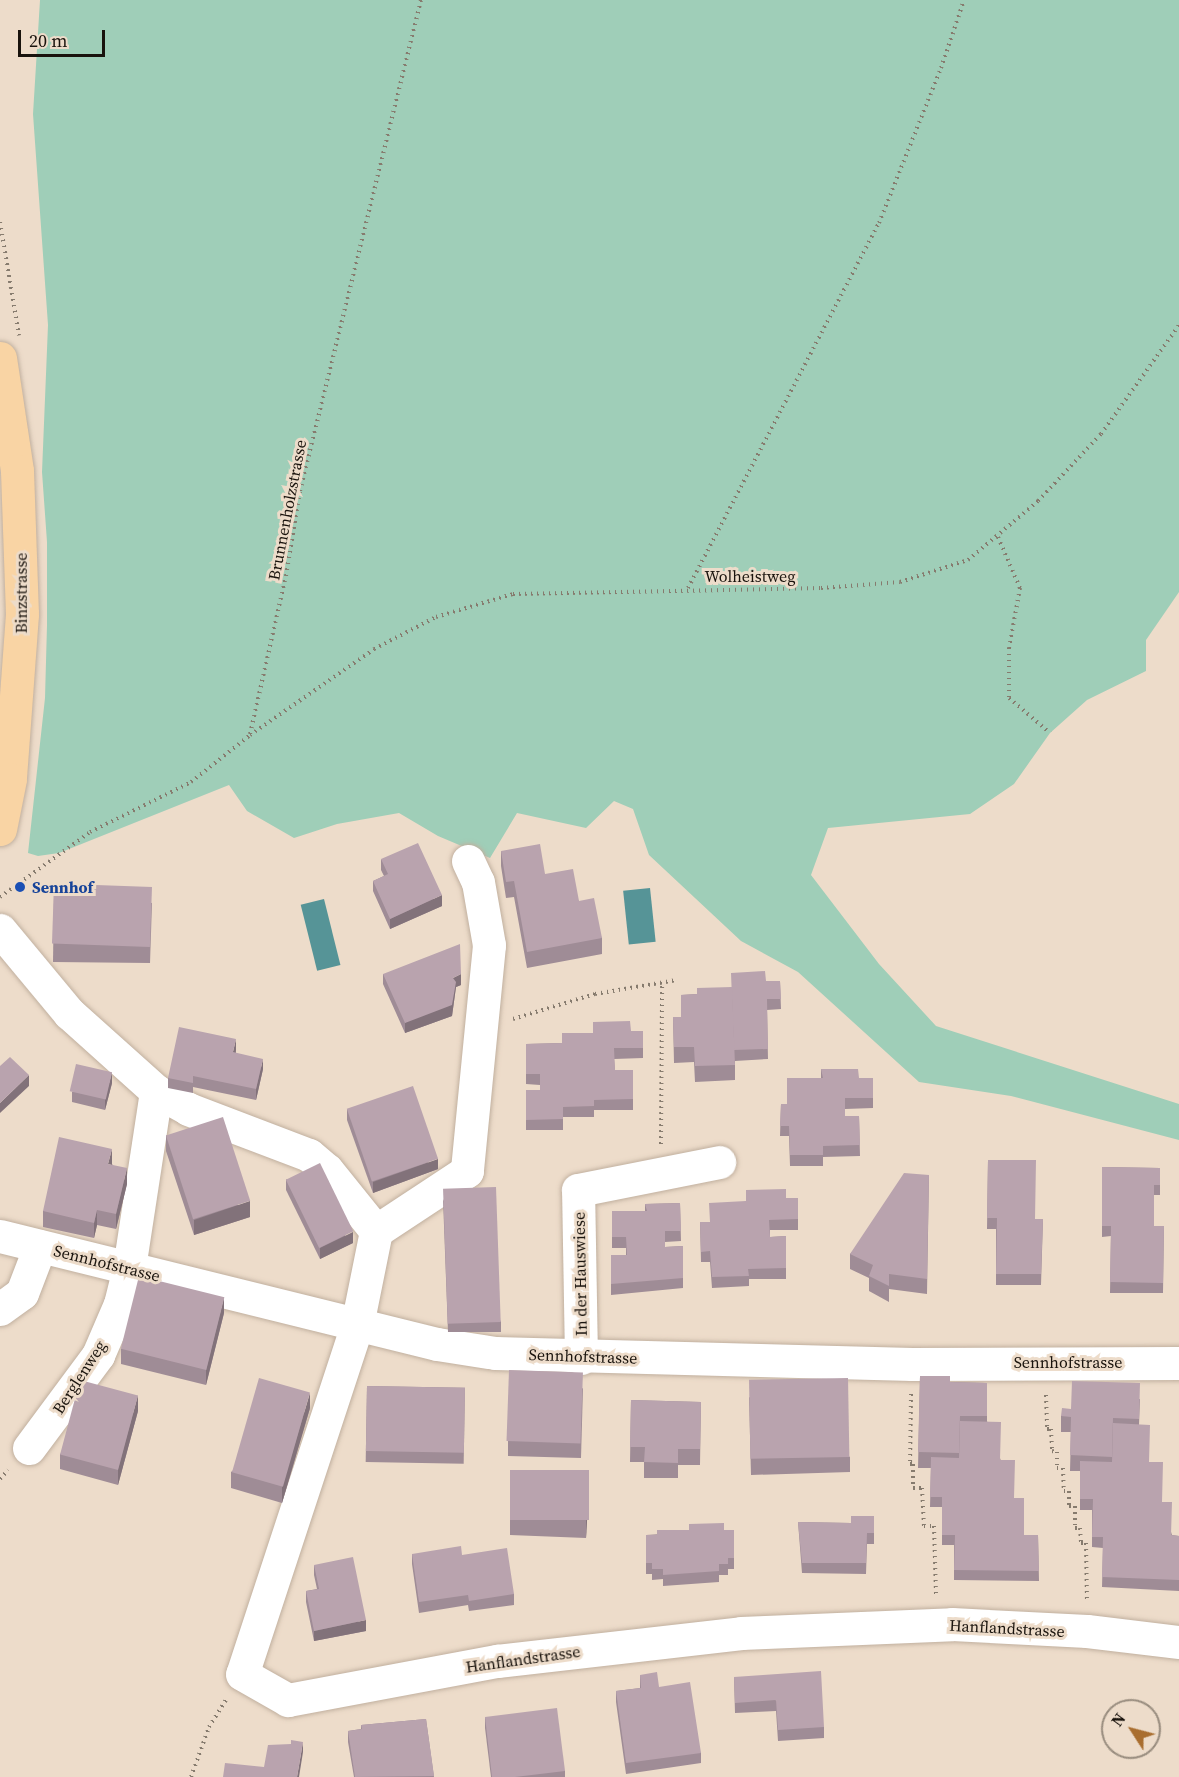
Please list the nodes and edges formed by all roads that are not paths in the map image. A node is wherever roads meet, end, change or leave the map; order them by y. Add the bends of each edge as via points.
1 (0, 358) edge
2 (0, 829) edge
3 (468, 861) dead end
4 (0, 930) edge
5 (156, 1090) junction
6 (719, 1162) dead end
7 (376, 1231) junction
8 (0, 1236) edge
9 (40, 1246) junction
10 (129, 1268) junction
11 (0, 1309) edge
12 (357, 1325) junction
13 (581, 1358) junction
14 (1179, 1363) edge
15 (29, 1448) dead end
16 (1179, 1642) edge

1 - 2 main road, Binzstrasse via 17,471 22,614 10,779
3 - 7 street via 478,882 489,945 467,1171
4 - 5 street via 69,1013
5 - 7 street via 188,1109 309,1155 327,1170
5 - 10 street, Berglenweg
6 - 13 street, In der Hauswiese via 578,1190
7 - 12 street
8 - 9 street, Sennhofstrasse
9 - 10 street, Sennhofstrasse
9 - 11 street via 22,1293
10 - 12 street, Sennhofstrasse
10 - 15 street, Berglenweg via 120,1304 98,1355
12 - 13 street, Sennhofstrasse via 483,1351
12 - 16 street, Hanflandstrasse via 242,1674 288,1700 497,1661 741,1633 951,1624 1087,1631
13 - 14 street, Sennhofstrasse via 912,1364

